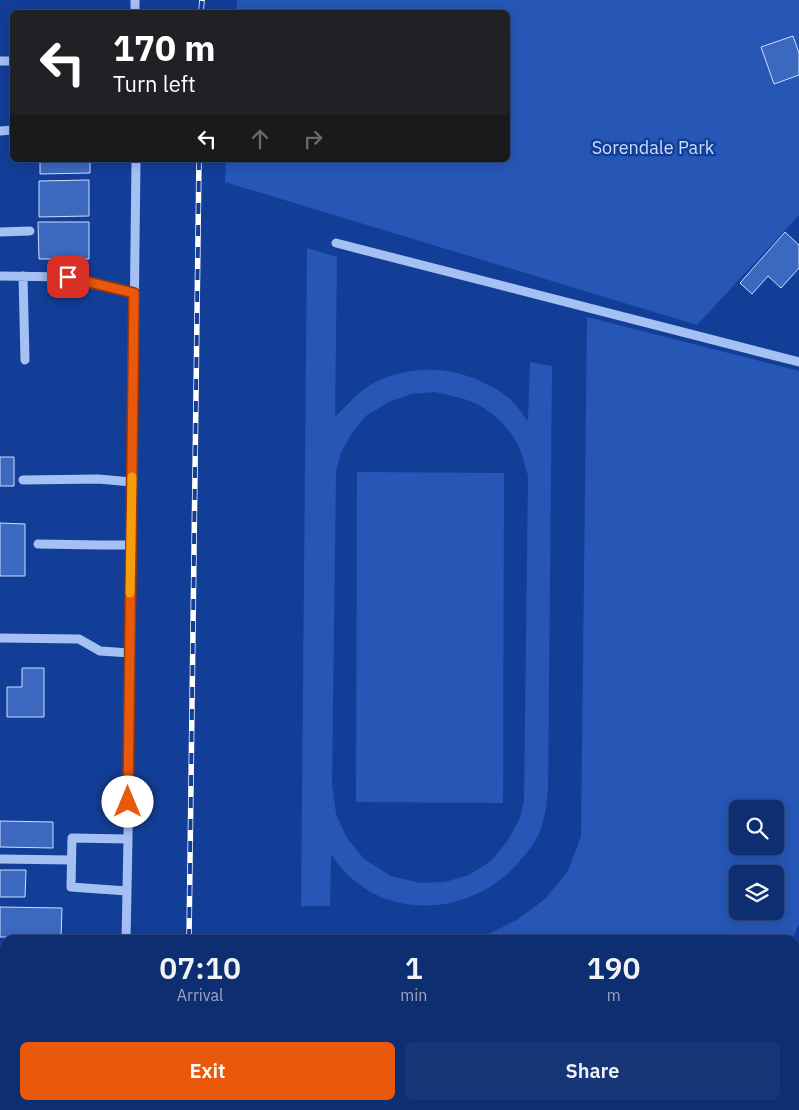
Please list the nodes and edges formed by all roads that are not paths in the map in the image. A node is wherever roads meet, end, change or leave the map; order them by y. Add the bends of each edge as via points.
1 (136, 162) edge
2 (30, 231) dead end
3 (0, 232) edge
4 (336, 243) dead end
5 (0, 276) edge
6 (23, 276) junction
7 (134, 293) junction
8 (25, 360) dead end
9 (799, 362) edge
10 (23, 480) dead end
11 (132, 482) junction
12 (38, 544) dead end
13 (131, 544) junction
14 (0, 638) edge
15 (130, 653) junction
16 (128, 839) junction
17 (0, 859) edge
18 (71, 860) junction
19 (127, 891) junction
20 (126, 935) edge

1 - 7 street
2 - 3 street
4 - 9 street
5 - 6 street
6 - 7 street via 68,277
6 - 8 street
7 - 11 street
10 - 11 street
11 - 13 street
12 - 13 street
13 - 15 street
14 - 15 street via 79,640 100,651
15 - 16 street
16 - 18 street via 72,838
16 - 19 street
17 - 18 street
18 - 19 street via 71,887
19 - 20 street

